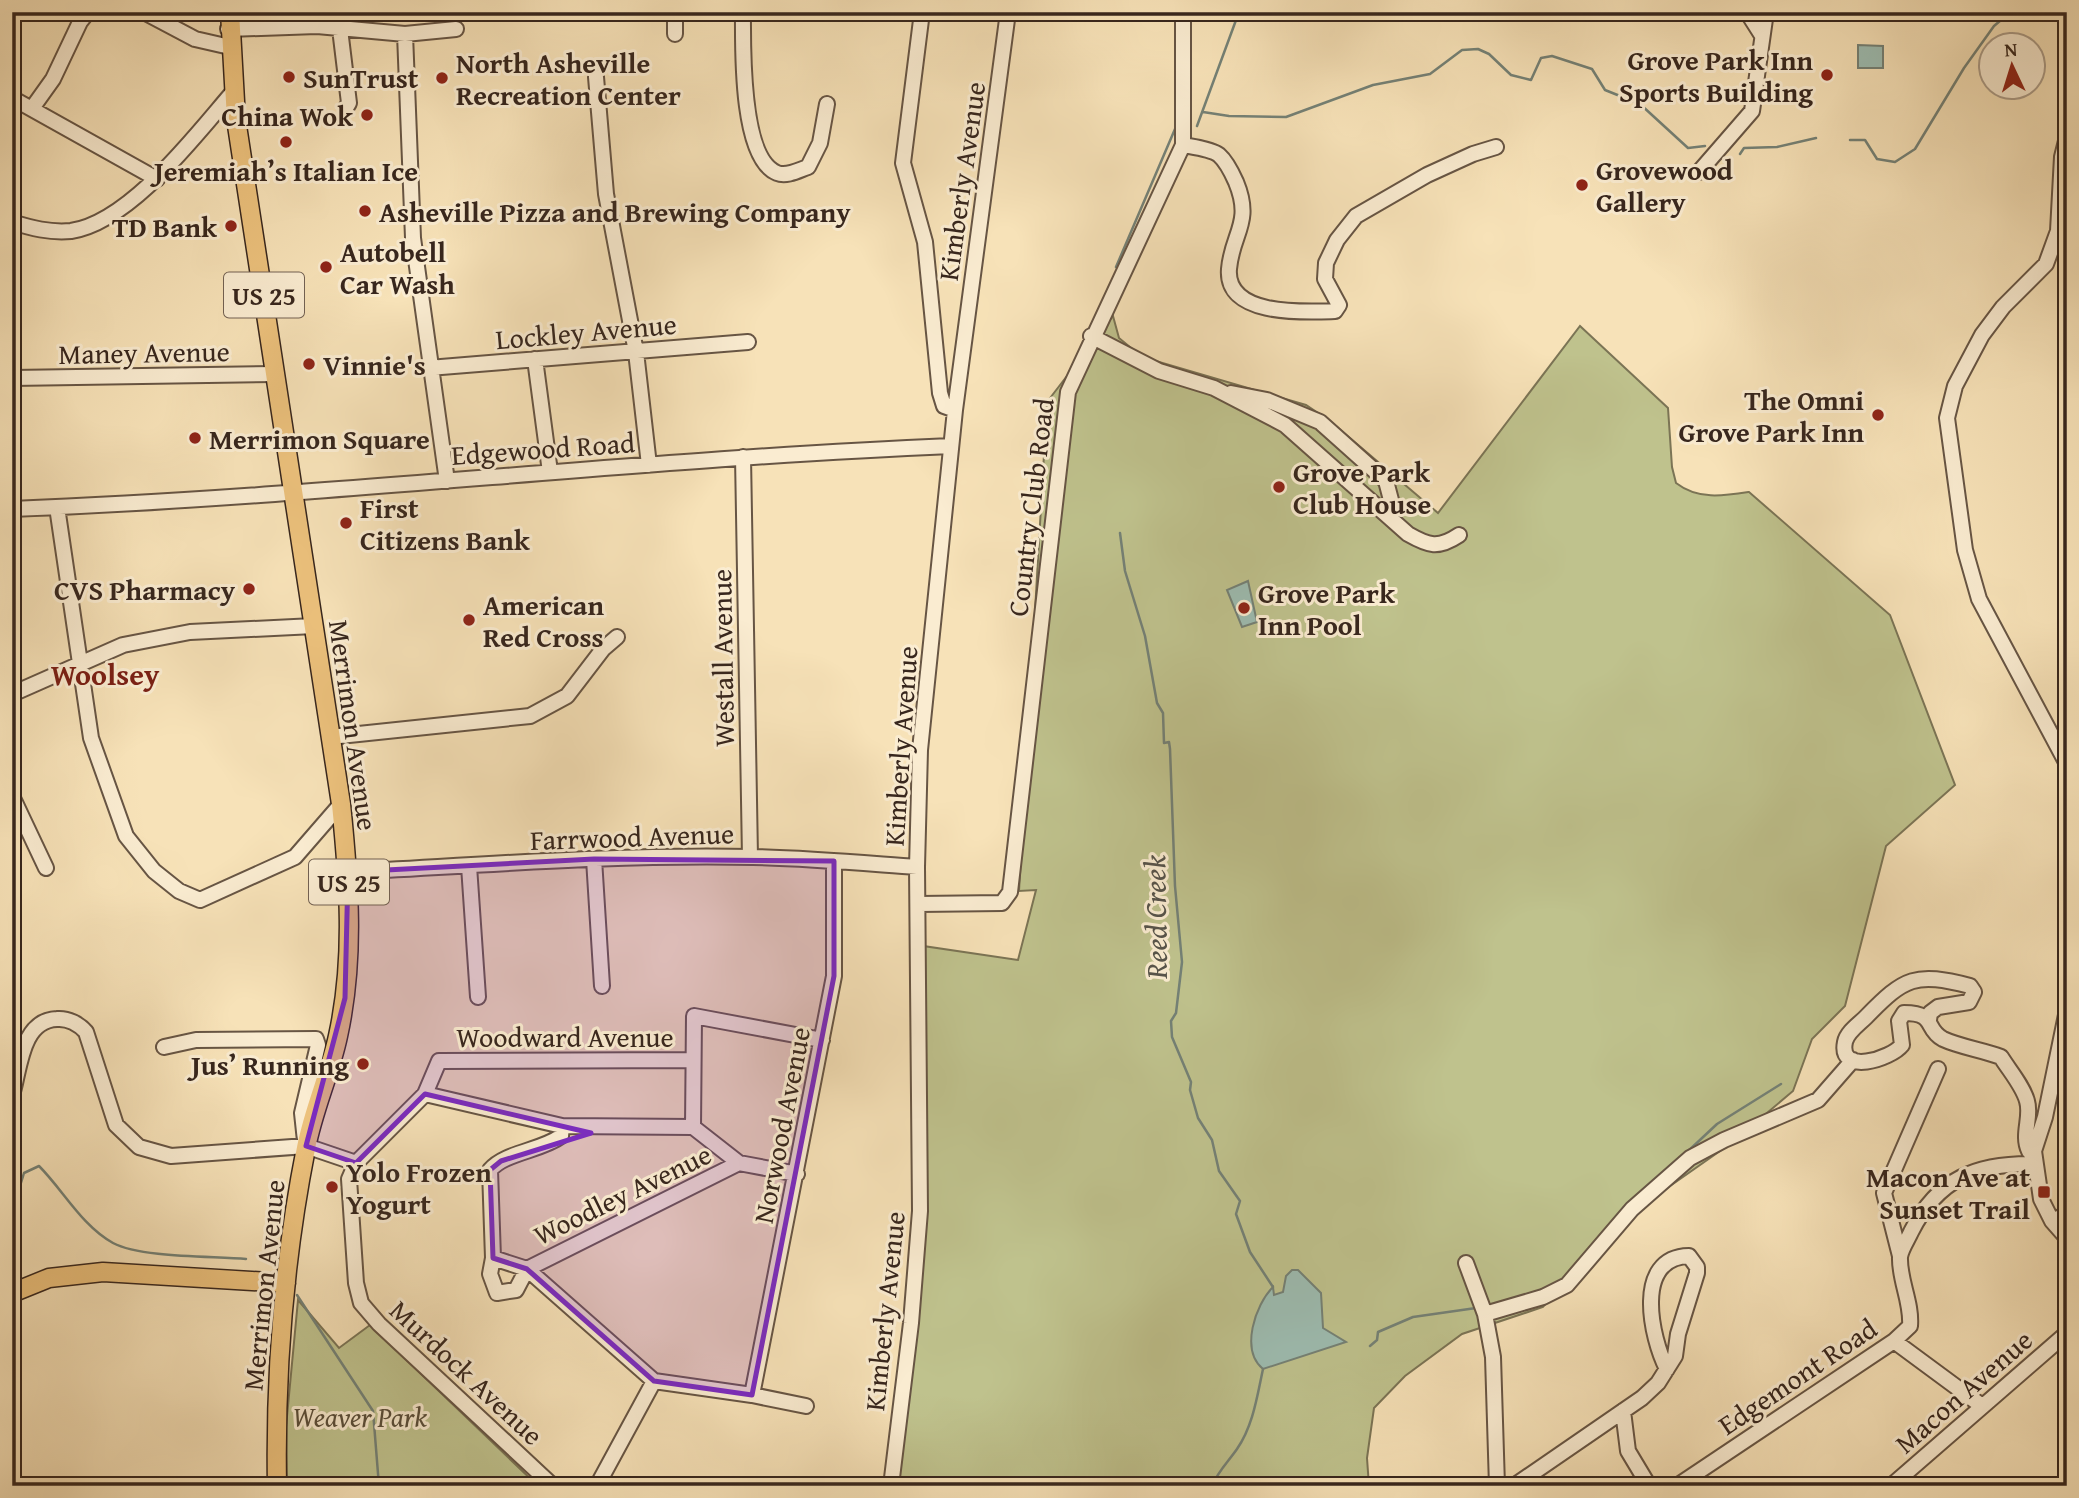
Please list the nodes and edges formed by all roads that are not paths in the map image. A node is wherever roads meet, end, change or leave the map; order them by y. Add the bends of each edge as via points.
1 (88, 12) edge
2 (144, 12) edge
3 (675, 12) edge
4 (743, 12) edge
5 (912, 12) edge
6 (922, 12) edge
7 (1008, 12) edge
8 (1183, 12) edge
9 (1747, 12) edge
10 (1766, 12) edge
11 (920, 28) junction
12 (340, 29) junction
13 (456, 29) dead end
14 (229, 30) edge
15 (405, 34) junction
16 (675, 34) dead end
17 (1761, 34) junction
18 (596, 77) dead end
19 (233, 92) junction
20 (12, 98) edge
21 (827, 104) dead end
22 (33, 107) junction
23 (346, 108) dead end
24 (2067, 137) edge
25 (1183, 145) junction
26 (1496, 147) dead end
27 (1699, 172) dead end
28 (157, 179) junction
29 (12, 222) edge
30 (1091, 336) junction
31 (748, 342) dead end
32 (636, 352) junction
33 (535, 359) junction
34 (429, 368) junction
35 (276, 374) junction
36 (12, 378) edge
37 (1223, 393) junction
38 (955, 410) junction
39 (951, 446) junction
40 (743, 457) junction
41 (649, 465) junction
42 (550, 472) junction
43 (447, 481) junction
44 (294, 492) junction
45 (57, 507) junction
46 (12, 509) edge
47 (1387, 514) junction
48 (1459, 535) dead end
49 (314, 626) junction
50 (617, 637) dead end
51 (81, 662) junction
52 (12, 694) edge
53 (330, 737) junction
54 (2067, 764) edge
55 (12, 796) edge
56 (341, 804) junction
57 (750, 857) junction
58 (594, 859) junction
59 (834, 861) junction
60 (469, 866) junction
61 (917, 867) junction
62 (46, 868) dead end
63 (348, 872) junction
64 (919, 904) junction
65 (602, 986) dead end
66 (478, 997) dead end
67 (2067, 1010) edge
68 (1929, 1020) junction
69 (822, 1040) junction
70 (164, 1047) dead end
71 (693, 1060) junction
72 (1853, 1060) junction
73 (1938, 1069) dead end
74 (425, 1094) junction
75 (12, 1095) edge
76 (562, 1126) junction
77 (693, 1126) junction
78 (306, 1146) junction
79 (2034, 1157) junction
80 (356, 1163) junction
81 (739, 1163) junction
82 (797, 1174) junction
83 (2067, 1214) edge
84 (2052, 1221) junction
85 (2067, 1238) edge
86 (1900, 1256) junction
87 (493, 1258) junction
88 (1466, 1263) dead end
89 (527, 1269) junction
90 (286, 1283) junction
91 (12, 1293) edge
92 (1485, 1314) junction
93 (2067, 1333) edge
94 (1894, 1341) junction
95 (1667, 1369) junction
96 (654, 1381) junction
97 (752, 1395) junction
98 (806, 1406) dead end
99 (1982, 1406) junction
100 (1623, 1411) junction
101 (277, 1486) edge
102 (553, 1486) edge
103 (597, 1486) edge
104 (891, 1486) edge
105 (1497, 1486) edge
106 (1514, 1486) edge
107 (1648, 1486) edge
108 (1677, 1486) edge
109 (1891, 1486) edge

1 - 22 street
2 - 14 street via 195,40
3 - 16 street
4 - 21 street via 745,101 752,130 770,168 778,174 808,167 820,143
5 - 11 street
6 - 11 street
7 - 38 street, Kimberly Avenue
8 - 25 street, Country Club Road
9 - 17 street
10 - 17 street
11 - 38 street via 903,163 925,242 940,393 944,406
12 - 14 street
12 - 15 street
12 - 23 street
13 - 15 street
14 - 19 main road, Merrimon Avenue / US 25
15 - 34 street via 413,238
17 - 27 street via 1752,111
18 - 32 street via 606,194
19 - 28 street
19 - 35 main road, Merrimon Avenue / US 25
20 - 22 street
22 - 28 street
24 - 54 street via 2058,231 2046,264 1982,335 1955,386 1947,418 1965,550 1979,599
25 - 26 street via 1218,154 1231,170 1244,201 1241,232 1228,271 1245,302 1272,310 1321,312 1335,311 1339,305 1325,279 1326,263 1356,216 1427,175
25 - 30 street, Country Club Road
28 - 29 street via 97,222 71,230 37,230
30 - 37 street via 1160,371
30 - 64 street, Country Club Road via 1068,392 1010,892 1002,904
31 - 32 street, Lockley Avenue
32 - 33 street, Lockley Avenue
32 - 41 street
33 - 34 street, Lockley Avenue
33 - 42 street
34 - 43 street
35 - 36 street, Maney Avenue
35 - 44 main road, Merrimon Avenue / US 25
37 - 47 street via 1285,425
37 - 47 street via 1267,400 1320,422 1386,481 1391,500
38 - 39 street, Kimberly Avenue
39 - 40 street, Edgewood Road
39 - 61 street, Kimberly Avenue via 920,750
40 - 41 street, Edgewood Road
40 - 57 street, Westall Avenue
41 - 42 street, Edgewood Road
42 - 43 street, Edgewood Road
43 - 44 street, Edgewood Road
44 - 45 street, Edgewood Road
44 - 49 main road, Merrimon Avenue / US 25
45 - 46 street, Edgewood Road
45 - 51 street
47 - 48 street via 1426,544 1436,546
49 - 51 street via 190,632 123,645
49 - 53 main road, Merrimon Avenue / US 25
50 - 53 street via 567,695 530,716
51 - 52 street
51 - 56 street via 91,738 126,836 154,871 179,891 200,900 295,857
53 - 56 main road, Merrimon Avenue / US 25
55 - 62 street
56 - 63 main road, Merrimon Avenue / US 25
57 - 58 street, Farrwood Avenue
57 - 59 street, Farrwood Avenue
58 - 60 street, Farrwood Avenue
58 - 65 street
59 - 61 street, Farrwood Avenue
59 - 69 street, Norwood Avenue via 834,976
60 - 63 street, Farrwood Avenue
60 - 66 street
61 - 64 street, Kimberly Avenue
63 - 78 main road, Merrimon Avenue / US 25 via 348,983
64 - 104 street, Kimberly Avenue via 920,1211
67 - 79 street
68 - 72 street via 1904,1013 1899,1021 1902,1045 1896,1053 1866,1064
68 - 72 street via 1938,1007 1969,1002 1974,992 1970,986 1937,977 1900,985 1885,994 1845,1042 1846,1053
68 - 79 street via 1943,1038 2001,1057 2028,1102 2026,1145
69 - 71 street, Woodward Avenue via 694,1016
69 - 82 street, Norwood Avenue
70 - 78 street via 196,1040 316,1039 302,1113
71 - 74 street, Woodward Avenue via 439,1061
71 - 77 street
72 - 92 street via 1818,1100 1690,1158 1633,1209 1567,1285
73 - 86 street via 1885,1193
74 - 76 street
74 - 80 street, Woodward Avenue
75 - 78 street via 33,1031 45,1021 63,1019 86,1032 116,1125 139,1147 171,1156
76 - 77 street
76 - 87 street via 561,1136 548,1146 501,1161 490,1170
77 - 81 street
78 - 80 street
78 - 90 main road, Merrimon Avenue / US 25
79 - 84 street via 2042,1199
79 - 86 street via 1985,1166 1940,1192 1927,1206
80 - 102 street, Murdock Avenue via 348,1191 361,1303
81 - 82 street
81 - 89 street, Woodley Avenue
82 - 97 street, Norwood Avenue
83 - 84 street
84 - 85 street
86 - 94 street, Edgemont Road via 1910,1326
87 - 89 street
87 - 89 street, Woodley Avenue via 490,1274 497,1293 516,1290
88 - 92 street
89 - 96 street
90 - 91 main road via 103,1272 49,1278
90 - 101 main road, Merrimon Avenue / US 25 via 276,1394
92 - 105 street via 1493,1357
93 - 99 street, Macon Avenue
94 - 99 street
94 - 108 street, Edgemont Road
95 - 95 street via 1654,1339 1652,1291 1657,1273 1680,1256 1689,1255 1697,1267 1675,1356
95 - 100 street via 1642,1398
96 - 97 street
96 - 103 street
97 - 98 street
99 - 109 street, Macon Avenue
100 - 106 street
100 - 107 street via 1628,1451

